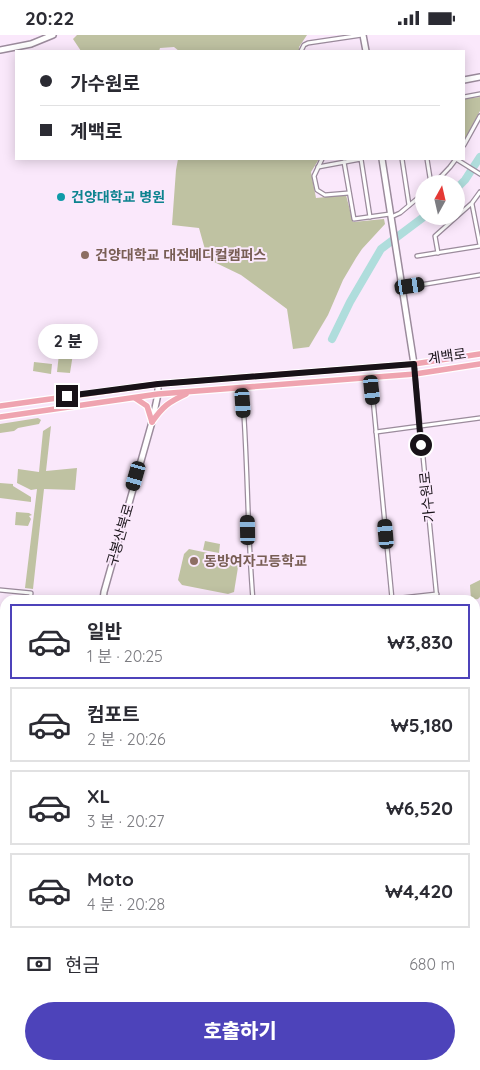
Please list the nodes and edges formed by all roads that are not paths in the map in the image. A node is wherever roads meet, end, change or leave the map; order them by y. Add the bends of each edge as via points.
1 (53, 35) edge
2 (363, 35) edge
3 (0, 50) edge
4 (302, 50) edge
5 (366, 50) edge
6 (480, 77) edge
7 (465, 80) edge
8 (480, 94) edge
9 (465, 97) edge
10 (480, 116) edge
11 (465, 143) edge
12 (322, 160) edge
13 (355, 160) edge
14 (361, 160) edge
15 (382, 160) edge
16 (402, 160) edge
17 (427, 160) edge
18 (454, 160) edge
19 (456, 160) edge
20 (344, 162) junction
21 (318, 167) junction
22 (480, 174) edge
23 (430, 175) edge
24 (440, 175) edge
25 (480, 192) edge
26 (349, 193) junction
27 (415, 200) edge
28 (472, 203) junction
29 (409, 205) junction
30 (390, 215) junction
31 (370, 217) junction
32 (480, 246) edge
33 (438, 253) junction
34 (417, 257) dead end
35 (480, 275) edge
36 (402, 288) junction
37 (480, 354) edge
38 (414, 364) junction
39 (480, 364) edge
40 (415, 374) junction
41 (370, 377) junction
42 (158, 384) junction
43 (242, 388) junction
44 (190, 392) junction
45 (158, 394) junction
46 (135, 398) junction
47 (0, 405) edge
48 (0, 417) edge
49 (480, 418) edge
50 (152, 422) junction
51 (420, 427) junction
52 (376, 432) junction
53 (0, 590) edge
54 (437, 594) joint
55 (31, 595) edge
56 (104, 595) edge
57 (253, 595) edge
58 (392, 595) edge
59 (428, 595) edge

1 - 3 street via 31,44
2 - 4 street via 308,43
2 - 5 street
6 - 7 street
8 - 9 street
10 - 11 street
12 - 21 street
13 - 20 street
14 - 31 street
15 - 30 street
16 - 29 street
17 - 23 street
18 - 24 street
19 - 22 street
20 - 21 street
20 - 26 street
21 - 26 street via 314,176 317,190 325,195
25 - 28 street
26 - 31 street via 354,219
27 - 29 street
28 - 32 street
28 - 33 street via 435,236
29 - 30 street via 400,213
30 - 31 street
30 - 36 street
32 - 33 street
33 - 34 street
35 - 36 street
36 - 38 street
37 - 38 main road, 계백로
38 - 40 street, 가수원로
38 - 42 main road, 계백로
39 - 40 main road, 계백로
40 - 41 main road, 계백로
40 - 51 street, 가수원로
41 - 43 main road, 계백로
41 - 52 street
42 - 45 street, 구봉산북로
42 - 47 main road, 계백로
43 - 44 main road, 계백로
43 - 57 street
44 - 45 main road, 계백로
44 - 50 main road via 163,406
45 - 46 main road, 계백로
45 - 50 street, 구봉산북로
46 - 48 main road, 계백로
46 - 50 main road via 147,406
49 - 51 street
50 - 56 street, 구봉산북로
51 - 52 street
51 - 54 street, 가수원로
52 - 58 street
53 - 55 street
54 - 59 street

